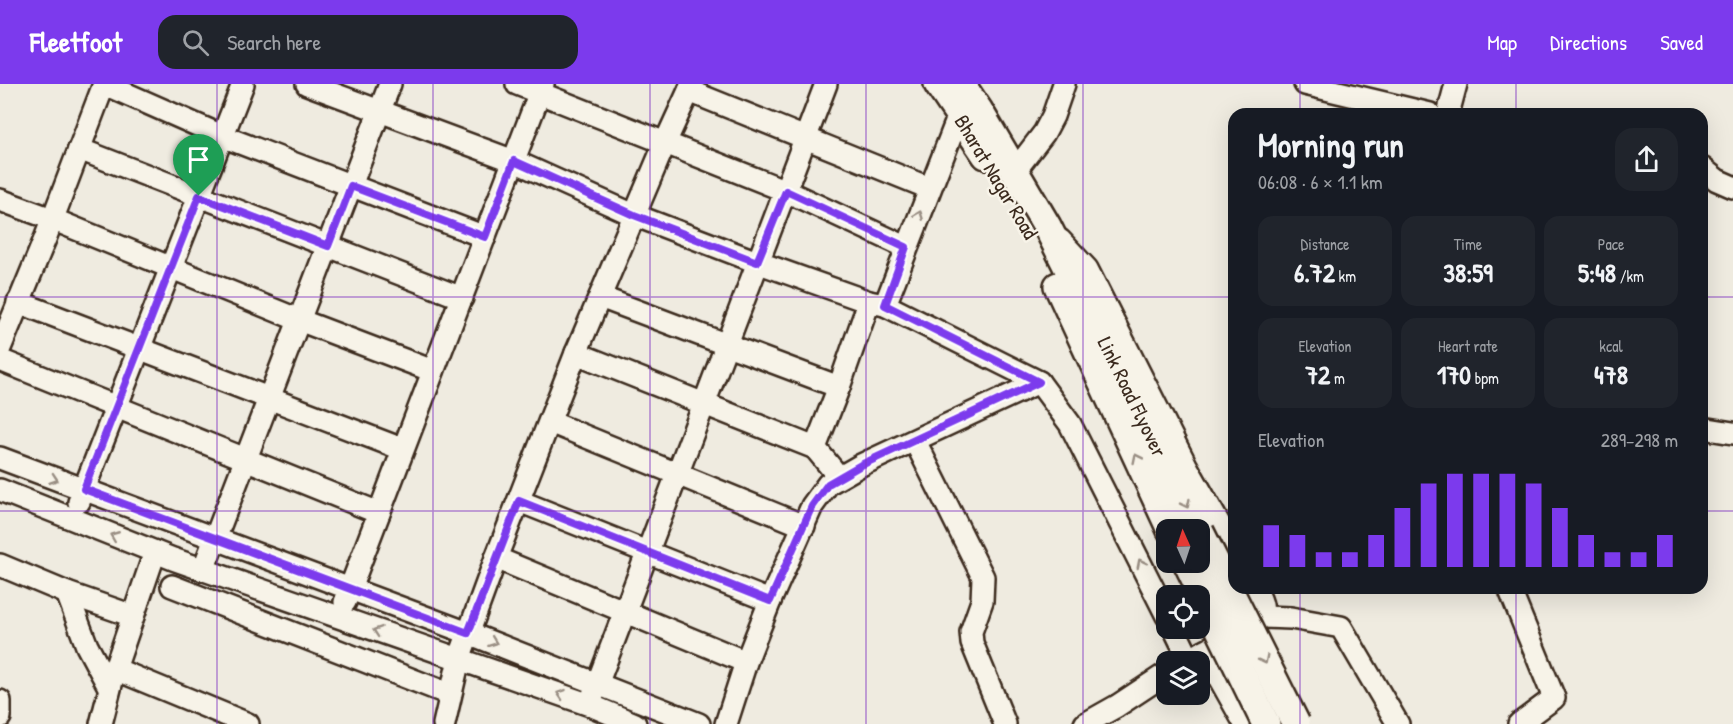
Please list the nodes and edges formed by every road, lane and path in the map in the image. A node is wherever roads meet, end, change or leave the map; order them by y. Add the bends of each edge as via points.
1 (104, 84) edge
2 (243, 84) edge
3 (307, 84) edge
4 (390, 84) edge
5 (517, 84) edge
6 (826, 84) edge
7 (938, 84) edge
8 (961, 84) edge
9 (1064, 84) edge
10 (1305, 84) edge
11 (1456, 84) edge
12 (690, 87) edge
13 (541, 88) edge
14 (1405, 108) edge
15 (1450, 108) edge
16 (380, 111) junction
17 (958, 115) junction
18 (222, 136) junction
19 (804, 137) junction
20 (665, 143) junction
21 (79, 149) junction
22 (514, 161) junction
23 (1014, 172) junction
24 (1708, 173) edge
25 (351, 186) junction
26 (1733, 187) edge
27 (929, 188) junction
28 (786, 191) junction
29 (199, 196) junction
30 (0, 200) edge
31 (634, 215) junction
32 (52, 219) junction
33 (1047, 226) junction
34 (485, 237) junction
35 (328, 246) junction
36 (906, 247) junction
37 (757, 262) junction
38 (171, 267) junction
39 (1059, 268) junction
40 (600, 297) junction
41 (462, 298) junction
42 (18, 302) junction
43 (877, 304) junction
44 (299, 320) junction
45 (726, 344) junction
46 (0, 348) edge
47 (139, 348) junction
48 (576, 352) junction
49 (0, 360) edge
50 (434, 371) junction
51 (1039, 382) junction
52 (839, 387) junction
53 (269, 398) junction
54 (704, 403) junction
55 (116, 408) junction
56 (550, 422) junction
57 (1708, 429) edge
58 (1733, 433) edge
59 (915, 441) junction
60 (815, 448) junction
61 (402, 449) junction
62 (0, 458) edge
63 (246, 459) junction
64 (677, 475) junction
65 (838, 476) junction
66 (84, 489) junction
67 (0, 490) edge
68 (519, 501) junction
69 (379, 513) junction
70 (72, 519) junction
71 (1166, 519) edge
72 (1193, 519) edge
73 (804, 526) junction
74 (215, 539) junction
75 (1228, 539) edge
76 (155, 552) junction
77 (648, 552) junction
78 (1210, 553) edge
79 (496, 558) junction
80 (0, 565) edge
81 (204, 570) junction
82 (1192, 573) edge
83 (172, 586) dead end
84 (350, 589) junction
85 (1228, 589) edge
86 (67, 593) junction
87 (1156, 594) edge
88 (1231, 594) edge
89 (1258, 594) edge
90 (1511, 594) edge
91 (770, 601) junction
92 (625, 610) junction
93 (133, 616) junction
94 (1261, 617) junction
95 (339, 618) junction
96 (468, 633) junction
97 (1203, 651) edge
98 (459, 659) junction
99 (746, 662) junction
100 (112, 678) junction
101 (1210, 680) edge
102 (598, 683) junction
103 (1156, 683) edge
104 (449, 694) junction
105 (0, 701) edge
106 (590, 705) junction
107 (1122, 715) edge
108 (0, 717) edge
109 (102, 724) edge
110 (248, 724) edge
111 (444, 724) edge
112 (635, 724) edge
113 (699, 724) edge
114 (726, 724) edge
115 (1005, 724) edge
116 (1085, 724) edge
117 (1245, 724) edge
118 (1266, 724) edge
119 (1296, 724) edge
120 (1398, 724) edge
121 (1519, 724) edge

1 - 18 street
1 - 21 street
2 - 18 street
3 - 16 street
4 - 16 street
5 - 13 street
6 - 19 street
7 - 17 main road, Bharat Nagar Road
8 - 23 main road, Bharat Nagar Road
9 - 23 street via 1044,133
10 - 14 street
11 - 15 street
12 - 19 street
12 - 20 street
13 - 20 street
13 - 22 street
16 - 22 street
16 - 25 street
17 - 27 street
17 - 39 main road, Bharat Nagar Road
18 - 25 street
18 - 29 street
19 - 27 street
19 - 28 street
20 - 28 street
20 - 31 street
21 - 29 street
21 - 32 street
22 - 31 street
22 - 34 street
23 - 33 main road, Bharat Nagar Road
24 - 26 street
25 - 34 street
25 - 35 street
36 -> 27 street
28 - 36 street
28 - 37 street
29 - 35 street
29 - 38 street
30 - 32 street
31 - 37 street
31 - 40 street
32 - 38 street
32 - 42 street
33 - 39 main road, Bharat Nagar Road
33 - 75 street via 1087,269
34 - 41 street
35 - 41 street
35 - 44 street
36 - 43 street
37 - 43 street
37 - 45 street
38 - 44 street
38 - 47 street
71 -> 39 main road, Link Road Flyover
39 -> 72 main road, Link Road Flyover
40 - 45 street
40 - 48 street
41 - 50 street
42 - 46 street
42 - 47 street
43 - 51 street
43 - 52 street
44 - 50 street
44 - 53 street
45 - 52 street
45 - 54 street
47 - 53 street
47 - 55 street
48 - 54 street
48 - 56 street
49 - 55 street
50 - 61 street
51 - 59 street
87 -> 51 street via 1070,424
52 - 60 street
53 - 61 street
53 - 63 street
54 - 60 street
54 - 64 street
55 - 63 street
55 - 66 street
56 - 64 street
56 - 68 street
57 - 58 street
59 - 65 street
59 - 115 street via 983,577 972,643
60 - 65 street
61 - 69 street
62 -> 66 street
63 - 69 street
63 - 74 street
64 - 73 street
64 - 77 street
65 - 73 street via 812,506
66 - 70 street
66 - 74 street
67 - 70 street
68 - 77 street
68 - 79 street
69 - 84 street
76 -> 70 street
73 - 91 street
74 - 81 street
74 - 84 street
76 - 81 street
76 - 93 street
77 - 91 street
77 - 92 street
78 -> 85 main road, Link Road Flyover, bridge
79 - 92 street
79 - 96 street
80 - 86 street
81 - 95 street
82 - 118 main road, bridge
83 - 104 street
84 - 95 street
84 - 96 street
86 - 93 street
86 - 100 street via 87,646
88 -> 119 main road, Link Road Flyover, bridge
89 - 94 street
90 - 121 street via 1554,698
91 - 99 street
92 - 99 street
92 - 102 street
93 - 100 street
94 - 97 street
94 - 120 street via 1341,627
98 -> 95 street
96 - 98 street
96 -> 102 street
98 - 104 street
106 -> 98 street
99 - 114 street
100 - 109 street
100 - 110 street
101 - 117 street
102 - 106 street
102 - 113 street
103 - 107 street
104 - 111 street
105 - 108 street
106 - 112 street
107 - 116 street

